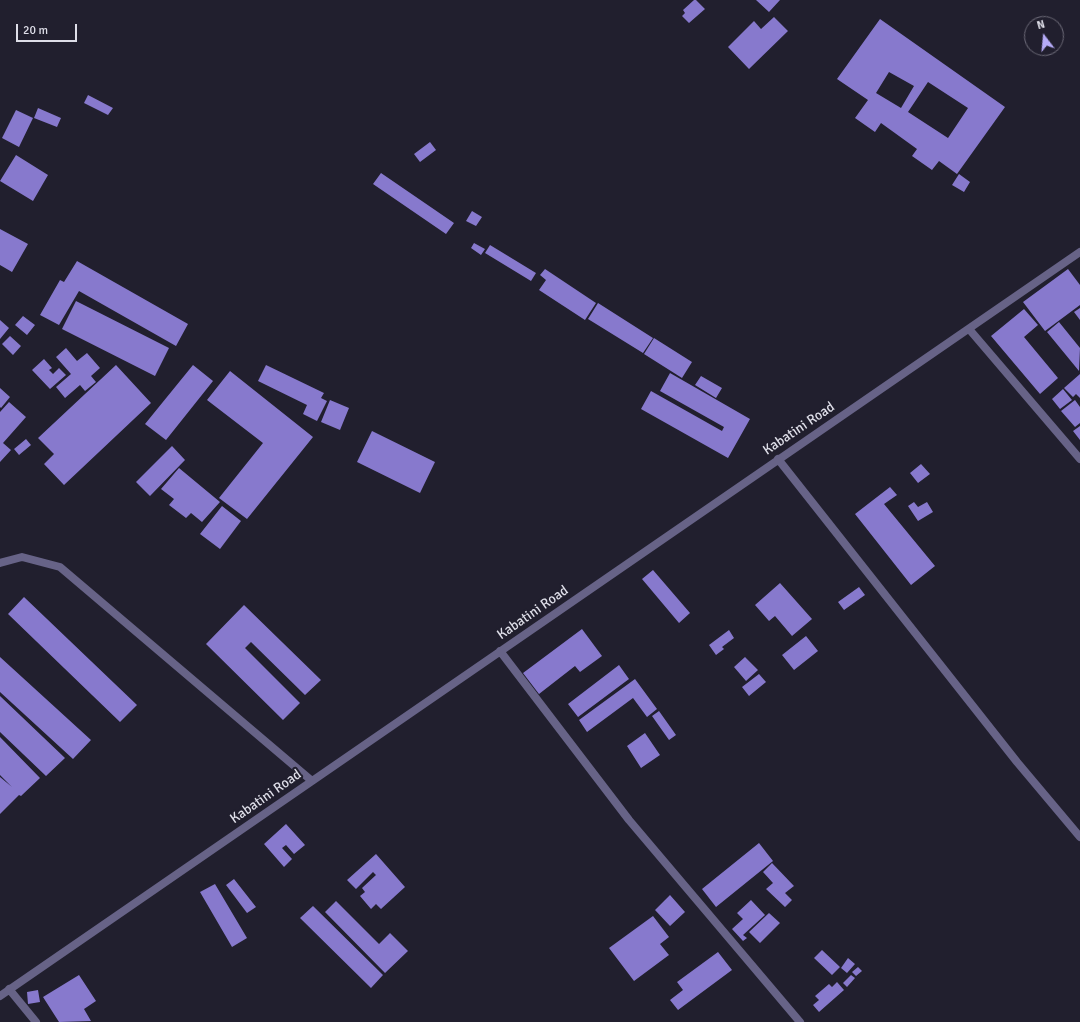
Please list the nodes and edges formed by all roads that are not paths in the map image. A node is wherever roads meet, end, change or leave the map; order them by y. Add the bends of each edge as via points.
1 (1080, 252) edge
2 (969, 329) junction
3 (778, 459) junction
4 (1080, 459) edge
5 (0, 563) edge
6 (500, 651) junction
7 (312, 782) junction
8 (1080, 837) edge
9 (9, 989) junction
10 (0, 996) edge
11 (36, 1022) edge
12 (800, 1022) edge

1 - 2 street, Kabatini Road
2 - 3 street, Kabatini Road
2 - 4 street
3 - 6 street, Kabatini Road
3 - 8 street via 1017,762
5 - 7 street via 22,557 60,566
6 - 7 street, Kabatini Road
6 - 12 street via 629,820
7 - 9 street, Kabatini Road
9 - 10 street, Kabatini Road
9 - 11 street

